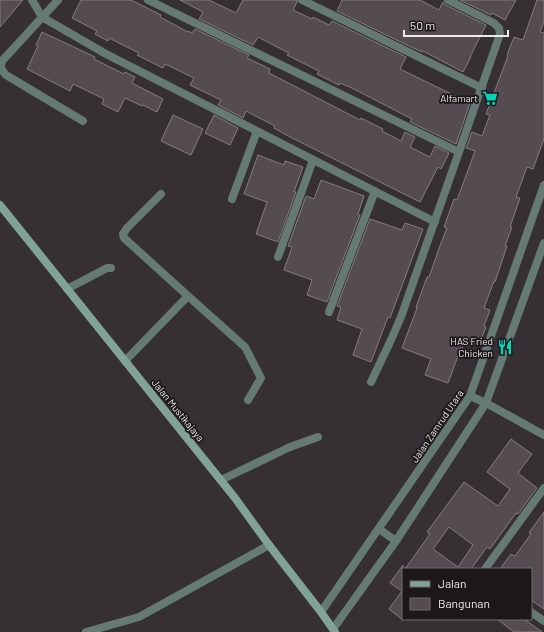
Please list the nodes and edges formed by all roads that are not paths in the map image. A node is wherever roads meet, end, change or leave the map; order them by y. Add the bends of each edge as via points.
1 (32, 0) edge
2 (58, 0) edge
3 (148, 0) edge
4 (302, 0) edge
5 (448, 0) edge
6 (42, 17) junction
7 (482, 88) junction
8 (83, 121) dead end
9 (257, 131) junction
10 (459, 152) junction
11 (313, 160) junction
12 (544, 186) edge
13 (375, 191) junction
14 (161, 194) dead end
15 (232, 199) dead end
16 (0, 205) edge
17 (435, 222) junction
18 (544, 243) edge
19 (278, 257) dead end
20 (111, 268) dead end
21 (68, 289) junction
22 (188, 296) junction
23 (330, 312) dead end
24 (125, 361) junction
25 (371, 382) dead end
26 (470, 396) junction
27 (248, 400) dead end
28 (486, 403) junction
29 (544, 436) edge
30 (318, 437) dead end
31 (221, 480) junction
32 (544, 488) edge
33 (379, 529) junction
34 (396, 541) junction
35 (269, 544) junction
36 (486, 568) edge
37 (321, 612) junction
38 (532, 612) edge
39 (543, 618) edge
40 (334, 631) edge
41 (86, 632) edge

1 - 6 street
2 - 6 street
3 - 10 street
4 - 7 street
5 - 7 street via 499,28 500,34
6 - 8 street via 2,60 1,70
6 - 9 street via 106,54
7 - 10 street
9 - 11 street
9 - 15 street
10 - 17 street
11 - 13 street
11 - 19 street
12 - 26 street, Jalan Zamrud Utara
13 - 17 street
13 - 23 street
14 - 22 street via 127,228 123,234 124,238
16 - 21 main road, Jalan Mustikajaya
17 - 25 street via 392,340
18 - 28 street
20 - 21 street
21 - 24 main road, Jalan Mustikajaya
22 - 24 street
22 - 27 street via 245,347 261,378
24 - 31 main road, Jalan Mustikajaya
26 - 28 street
26 - 33 street, Jalan Zamrud Utara
28 - 29 street
28 - 34 street
30 - 31 street via 290,447
31 - 35 main road, Jalan Mustikajaya
32 - 36 street
33 - 34 street
33 - 37 street, Jalan Zamrud Utara
34 - 40 street
35 - 37 main road, Jalan Mustikajaya
35 - 41 street via 139,617
37 - 40 main road, Jalan Mustikajaya
38 - 39 street

